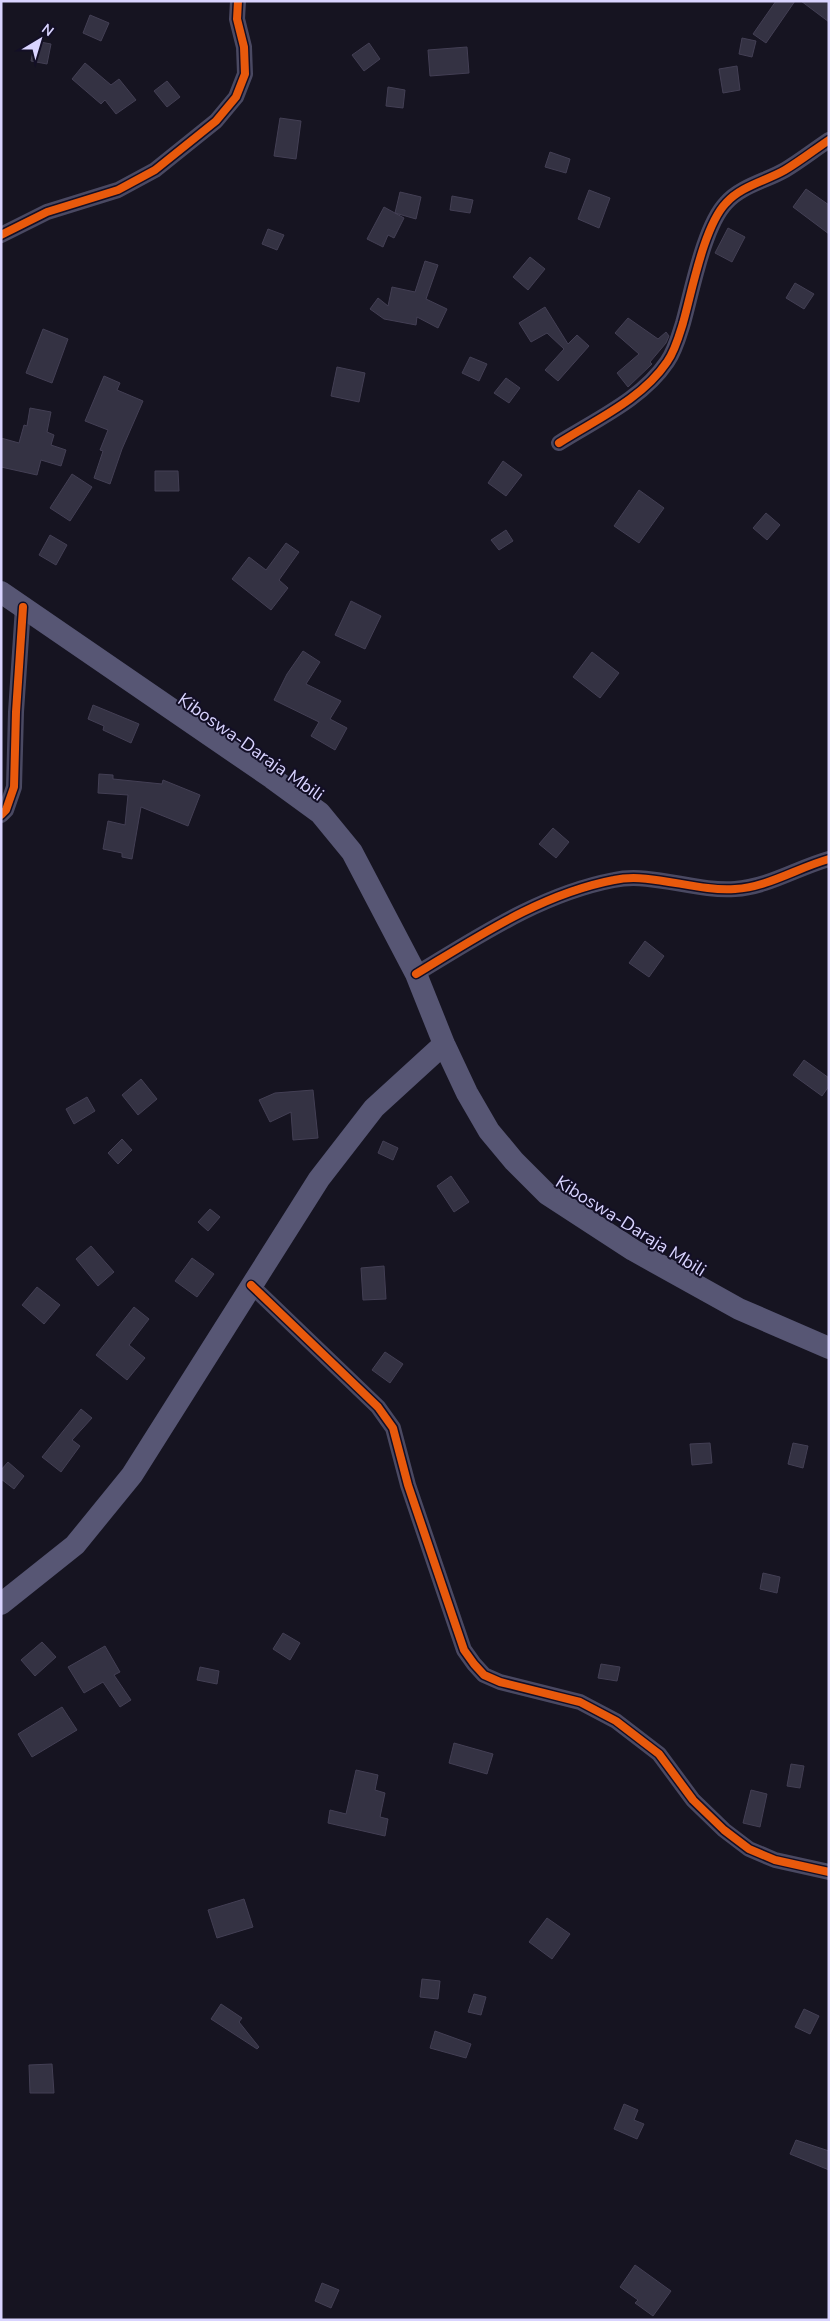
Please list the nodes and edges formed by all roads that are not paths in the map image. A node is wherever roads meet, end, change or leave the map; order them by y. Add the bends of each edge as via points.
1 (238, 1) edge
2 (829, 140) edge
3 (1, 235) edge
4 (559, 443) dead end
5 (1, 592) edge
6 (23, 608) junction
7 (1, 815) edge
8 (829, 859) edge
9 (416, 974) junction
10 (444, 1044) junction
11 (251, 1285) junction
12 (829, 1348) edge
13 (1, 1604) edge
14 (829, 1872) edge

1 - 3 street via 237,19 244,47 245,74 236,97 216,121 155,170 118,190 47,212
2 - 4 street via 726,202 716,216 707,240 678,340 668,360 652,381 634,396
5 - 6 main road, Kiboswa-Daraja Mbili
6 - 7 street via 14,787
6 - 9 main road, Kiboswa-Daraja Mbili via 320,813 352,852
8 - 9 street via 770,882 736,889 616,879 580,888 511,917
9 - 10 main road, Kiboswa-Daraja Mbili
10 - 11 main road via 374,1108 319,1179
10 - 12 main road, Kiboswa-Daraja Mbili via 489,1131 547,1194 633,1250 739,1310
11 - 13 main road via 132,1475 75,1545
11 - 14 street via 378,1407 393,1428 408,1484 464,1650 479,1670 500,1682 580,1702 616,1721 659,1754 692,1800 749,1849 775,1860

